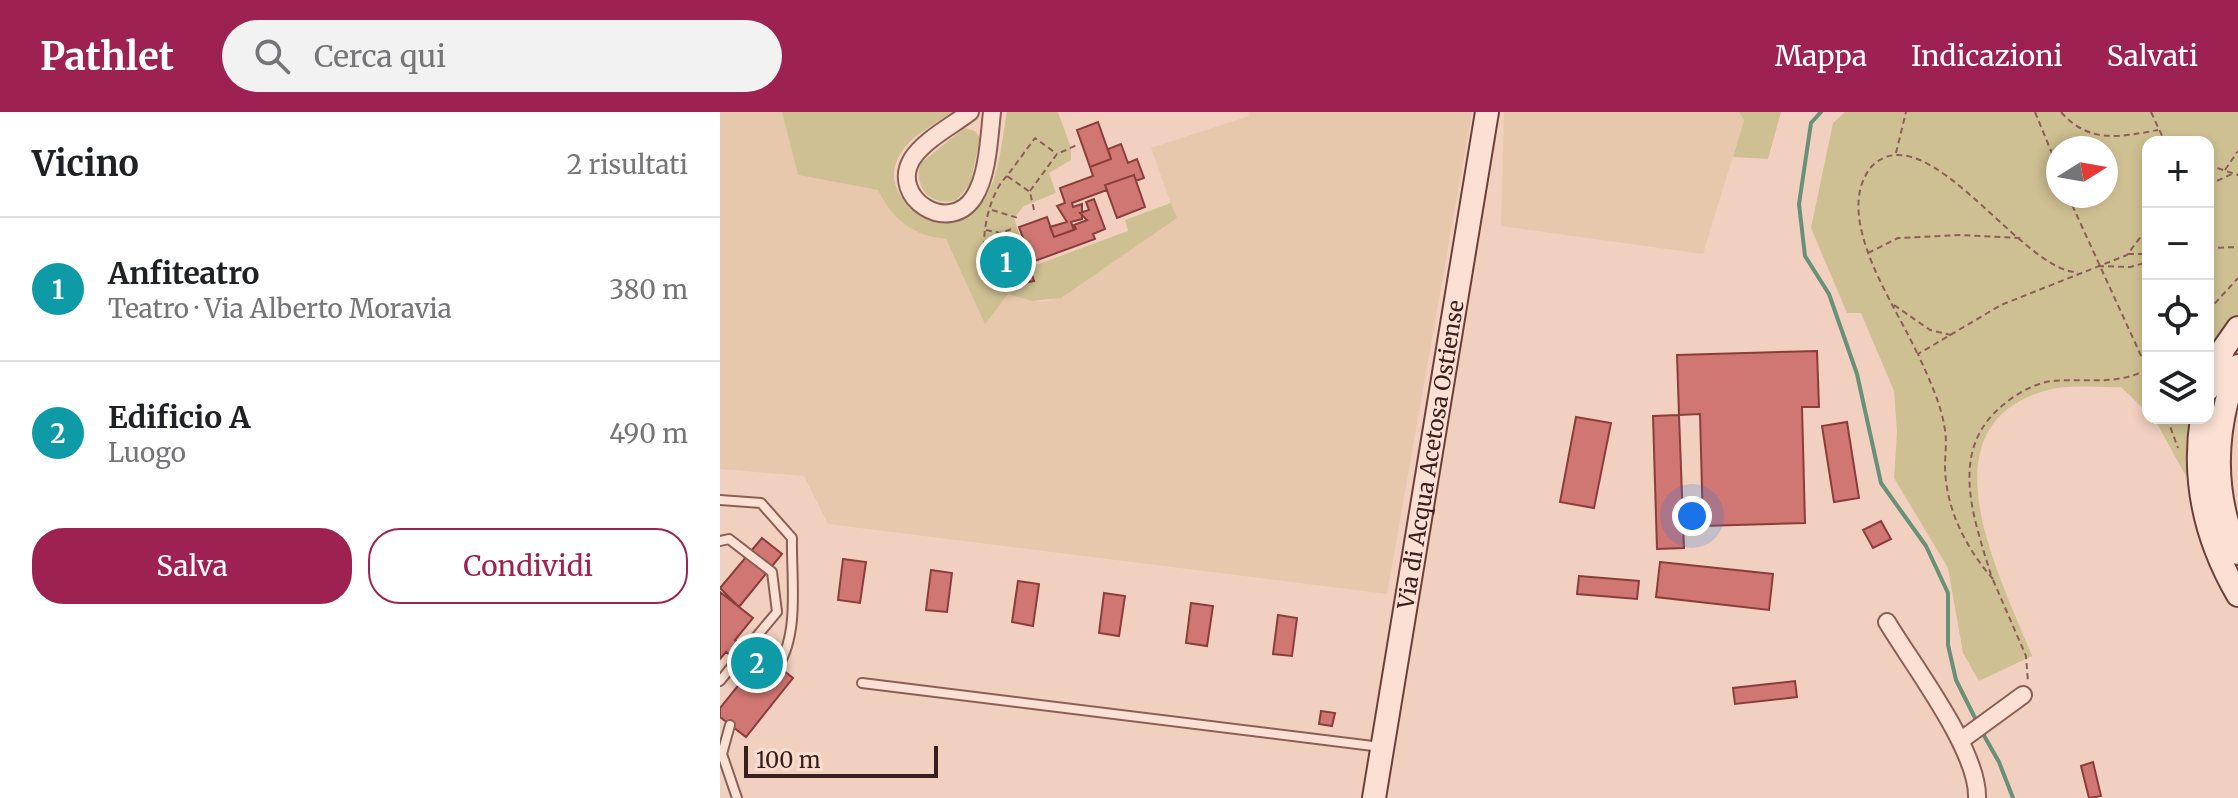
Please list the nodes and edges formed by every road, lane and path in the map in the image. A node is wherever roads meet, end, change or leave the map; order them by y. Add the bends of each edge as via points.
1 (970, 112) edge
2 (992, 112) edge
3 (1487, 112) edge
4 (1906, 112) edge
5 (2035, 112) edge
6 (2061, 112) edge
7 (2151, 112) edge
8 (2158, 130) junction
9 (2162, 136) edge
10 (2046, 139) edge
11 (1077, 145) dead end
12 (2238, 151) edge
13 (1896, 153) junction
14 (1057, 154) junction
15 (2214, 167) edge
16 (2225, 171) junction
17 (2236, 174) edge
18 (1007, 176) junction
19 (2214, 183) edge
20 (1030, 192) junction
21 (2073, 208) edge
22 (991, 210) junction
23 (1034, 210) dead end
24 (1018, 218) dead end
25 (1015, 228) dead end
26 (986, 230) junction
27 (1000, 233) junction
28 (2142, 235) edge
29 (2022, 238) junction
30 (1021, 244) dead end
31 (2238, 247) edge
32 (2214, 248) edge
33 (984, 252) junction
34 (1868, 253) junction
35 (2142, 254) edge
36 (2127, 255) junction
37 (2142, 264) edge
38 (2098, 266) junction
39 (2081, 271) junction
40 (2238, 278) edge
41 (1891, 303) junction
42 (2214, 304) edge
43 (2238, 328) edge
44 (1952, 335) junction
45 (1918, 354) junction
46 (2142, 358) edge
47 (2238, 366) edge
48 (2142, 373) edge
49 (2214, 373) edge
50 (2169, 424) edge
51 (2202, 424) edge
52 (2178, 448) dead end
53 (720, 500) edge
54 (720, 541) edge
55 (2238, 553) edge
56 (1993, 579) junction
57 (2238, 595) edge
58 (1887, 622) dead end
59 (746, 649) dead end
60 (737, 660) dead end
61 (778, 666) dead end
62 (720, 681) edge
63 (862, 683) dead end
64 (2023, 695) joint
65 (730, 725) dead end
66 (1967, 737) junction
67 (1382, 747) junction
68 (737, 798) edge
69 (1374, 798) edge
70 (1977, 798) edge

1 - 2 street via 911,162 910,192 919,205 934,212 958,211 975,194
3 - 67 street, Via di Acqua Acetosa Ostiense
4 - 13 path
5 - 10 path
6 - 8 path via 2093,136 2120,138
7 - 8 path
8 - 9 path
11 - 14 path
12 - 16 path
13 - 29 path via 1914,154 1949,173
13 - 34 path via 1873,165 1860,194
14 - 18 path via 1035,138
14 - 20 path
15 - 16 path
16 - 17 path
17 - 19 path
18 - 20 path
18 - 22 path
20 - 23 path
21 - 38 path
22 - 24 path
22 - 26 path
25 - 27 path
26 - 27 path
26 - 33 path
27 - 33 path
28 - 36 path
29 - 34 path via 1898,238
29 - 39 path via 2052,266
30 - 33 path via 985,256
31 - 32 path
34 - 41 path
35 - 36 path
36 - 38 path
37 - 38 path
38 - 39 path
38 - 46 path
39 - 44 path via 2001,305
40 - 42 path
41 - 44 path via 1930,330
41 - 45 path
43 - 49 street
44 - 45 path
45 - 56 path via 1940,404 1945,470 1957,521 1965,544
47 - 55 street via 2224,405 2217,449 2223,504
48 - 56 path via 2128,380 2049,381 2016,395 1990,415 1976,435 1968,462 1969,493
50 - 52 path
51 - 57 street via 2202,500
53 - 61 lane via 761,503 792,538 790,625 786,655
54 - 59 lane via 729,539 772,572 777,612
56 - 64 path via 2029,666
58 - 66 street
60 - 62 lane
63 - 67 lane
64 - 66 street
65 - 68 lane via 722,754
66 - 70 street
67 - 69 street, Via di Acqua Acetosa Ostiense

